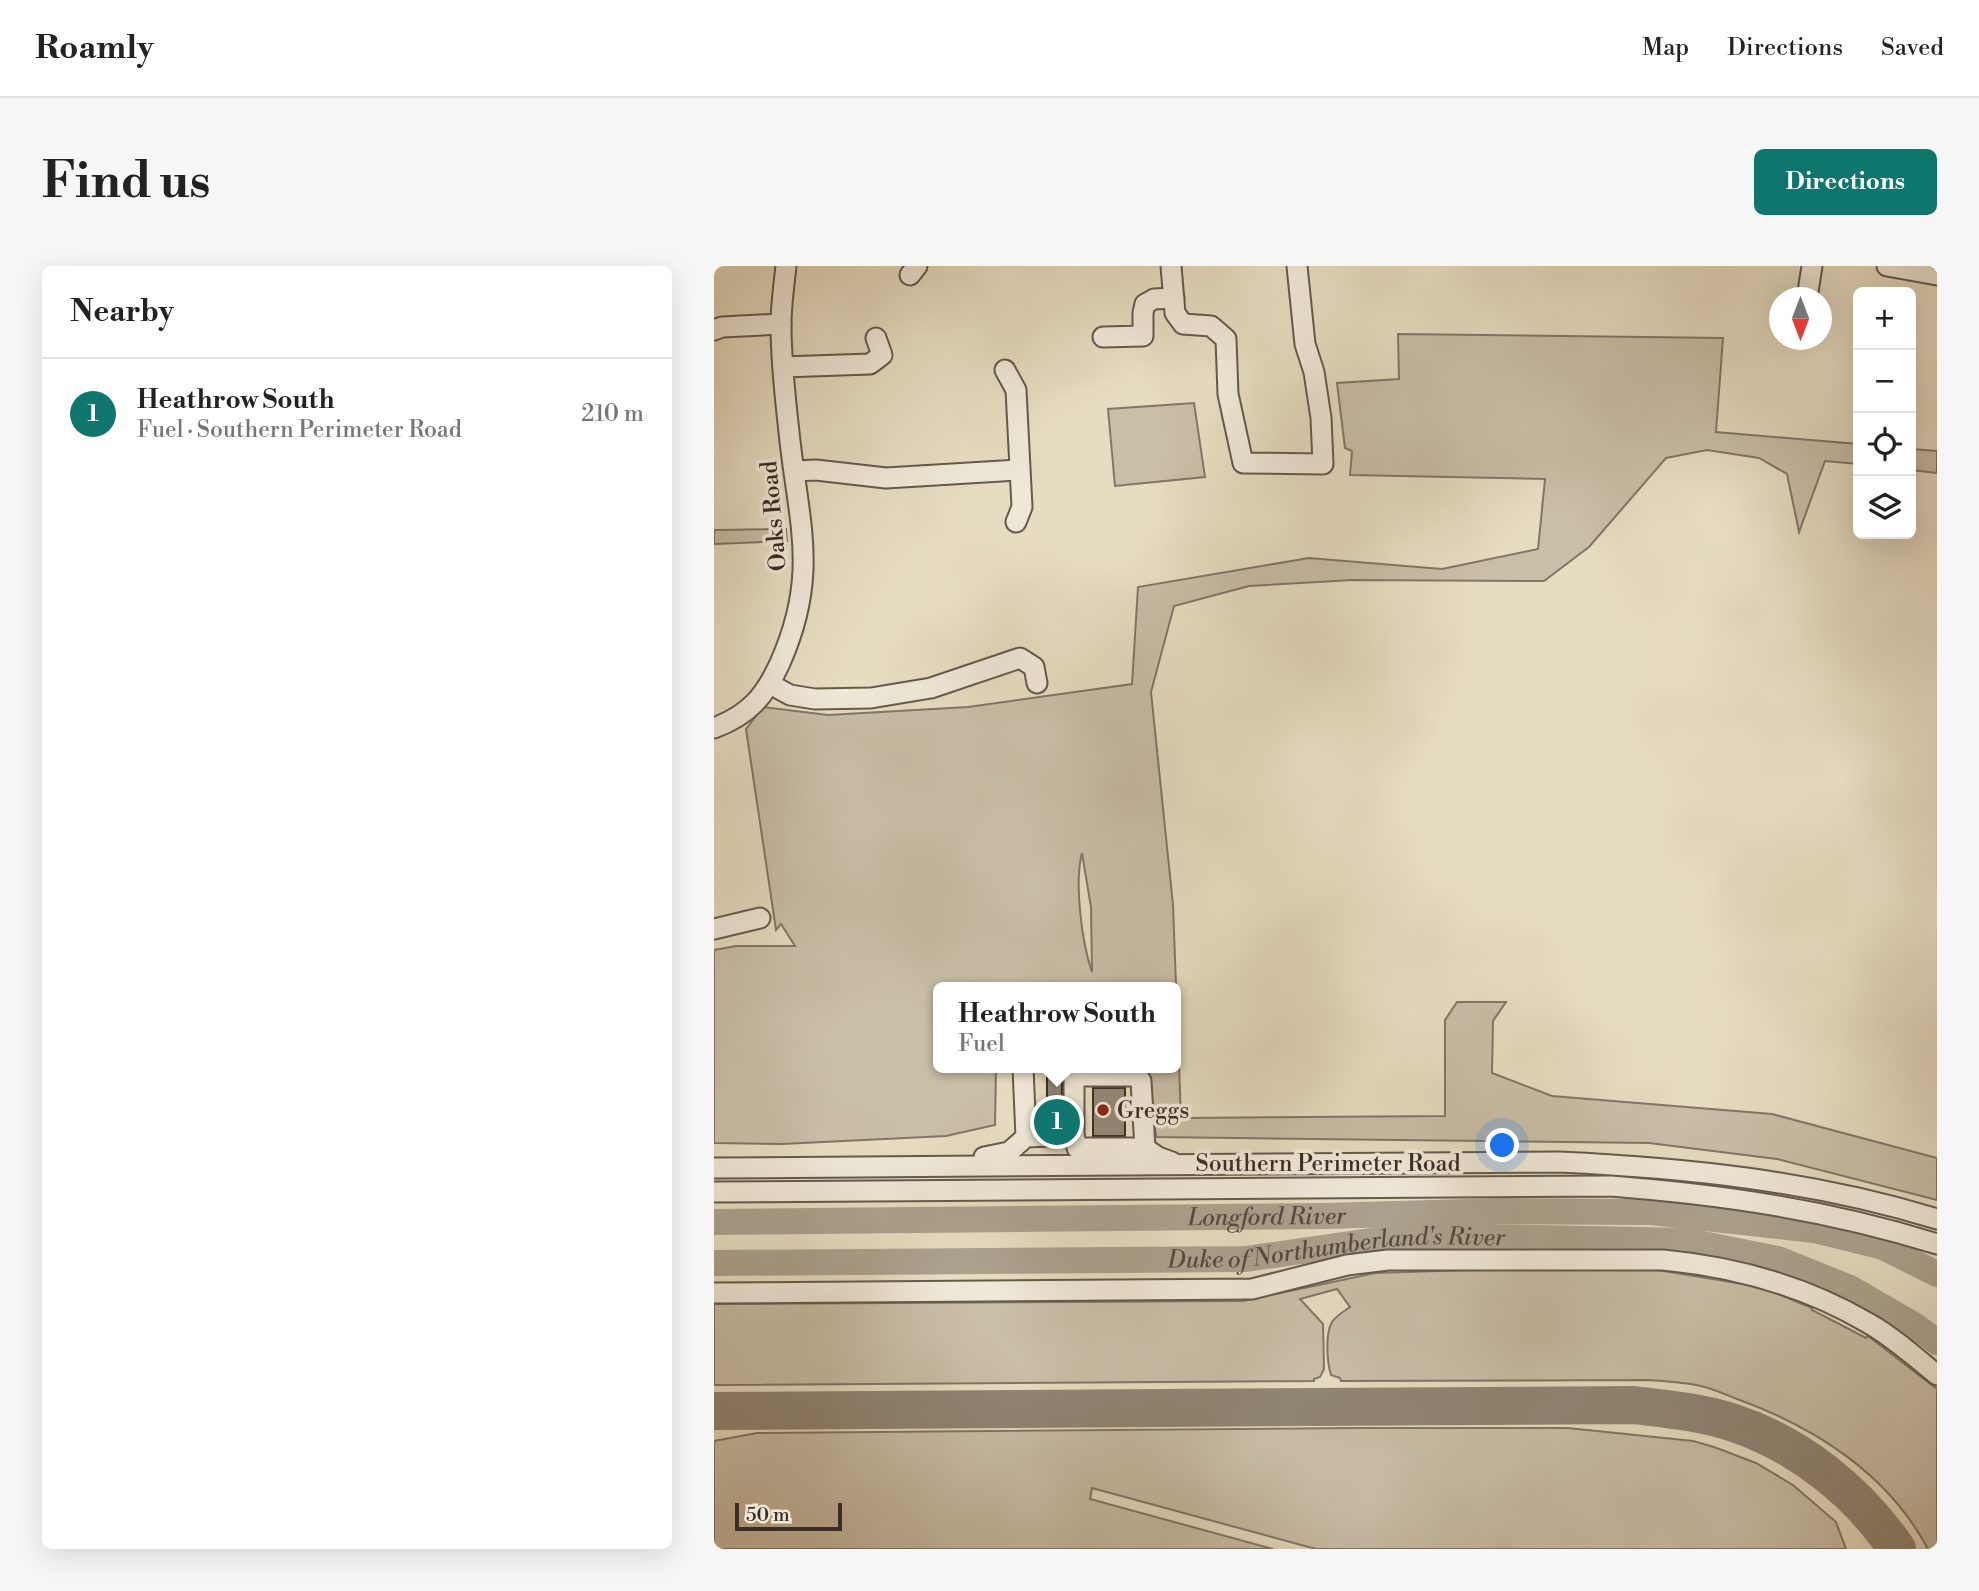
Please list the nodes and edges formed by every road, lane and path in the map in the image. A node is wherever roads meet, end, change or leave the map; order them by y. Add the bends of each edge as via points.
1 (786, 266) edge
2 (1171, 266) edge
3 (1297, 266) edge
4 (1812, 266) edge
5 (1887, 266) edge
6 (1937, 275) edge
7 (1809, 287) edge
8 (1174, 298) junction
9 (781, 324) junction
10 (714, 330) edge
11 (1103, 337) dead end
12 (876, 338) dead end
13 (783, 367) junction
14 (1005, 370) dead end
15 (1018, 470) junction
16 (796, 471) junction
17 (1016, 522) dead end
18 (1037, 683) dead end
19 (770, 684) junction
20 (714, 728) edge
21 (760, 918) dead end
22 (714, 929) edge
23 (1023, 1073) edge
24 (1071, 1073) edge
25 (1088, 1073) edge
26 (1074, 1135) junction
27 (1026, 1137) junction
28 (1145, 1149) junction
29 (900, 1166) junction
30 (1183, 1166) junction
31 (714, 1168) edge
32 (714, 1192) edge
33 (1937, 1219) edge
34 (1937, 1244) edge
35 (714, 1293) edge
36 (1937, 1375) edge

1 - 9 street, Oaks Road
2 - 8 street
3 - 8 street via 1305,344 1321,418 1323,464 1243,463 1228,394 1226,339 1211,326 1183,324 1175,313
4 - 7 street
5 - 6 street
8 - 11 street via 1145,304 1143,336
9 - 10 street
9 - 13 street, Oaks Road
12 - 13 street via 882,355 870,363
13 - 16 street, Oaks Road
14 - 15 street via 1016,390
15 - 16 street via 886,478
15 - 17 street via 1022,507
16 - 19 street, Oaks Road via 804,548 800,606 793,634
18 - 19 street via 1034,667 1020,658 932,688 871,698 815,699 790,695
19 - 20 street, Oaks Road via 742,714
21 - 22 street
23 - 27 street
24 - 26 street
25 - 28 street via 1138,1076
26 - 27 street
26 - 28 street via 1077,1148
27 - 29 street via 1000,1155
28 - 30 street
29 - 30 street, Southern Perimeter Road
29 - 31 street, Southern Perimeter Road
30 - 33 street, Southern Perimeter Road via 1493,1162 1639,1166 1754,1177 1882,1202
32 - 34 street, Southern Perimeter Road via 1611,1186 1756,1201 1886,1228
35 - 36 street via 1252,1289 1347,1265 1388,1260 1663,1260 1739,1271 1803,1291 1870,1323

